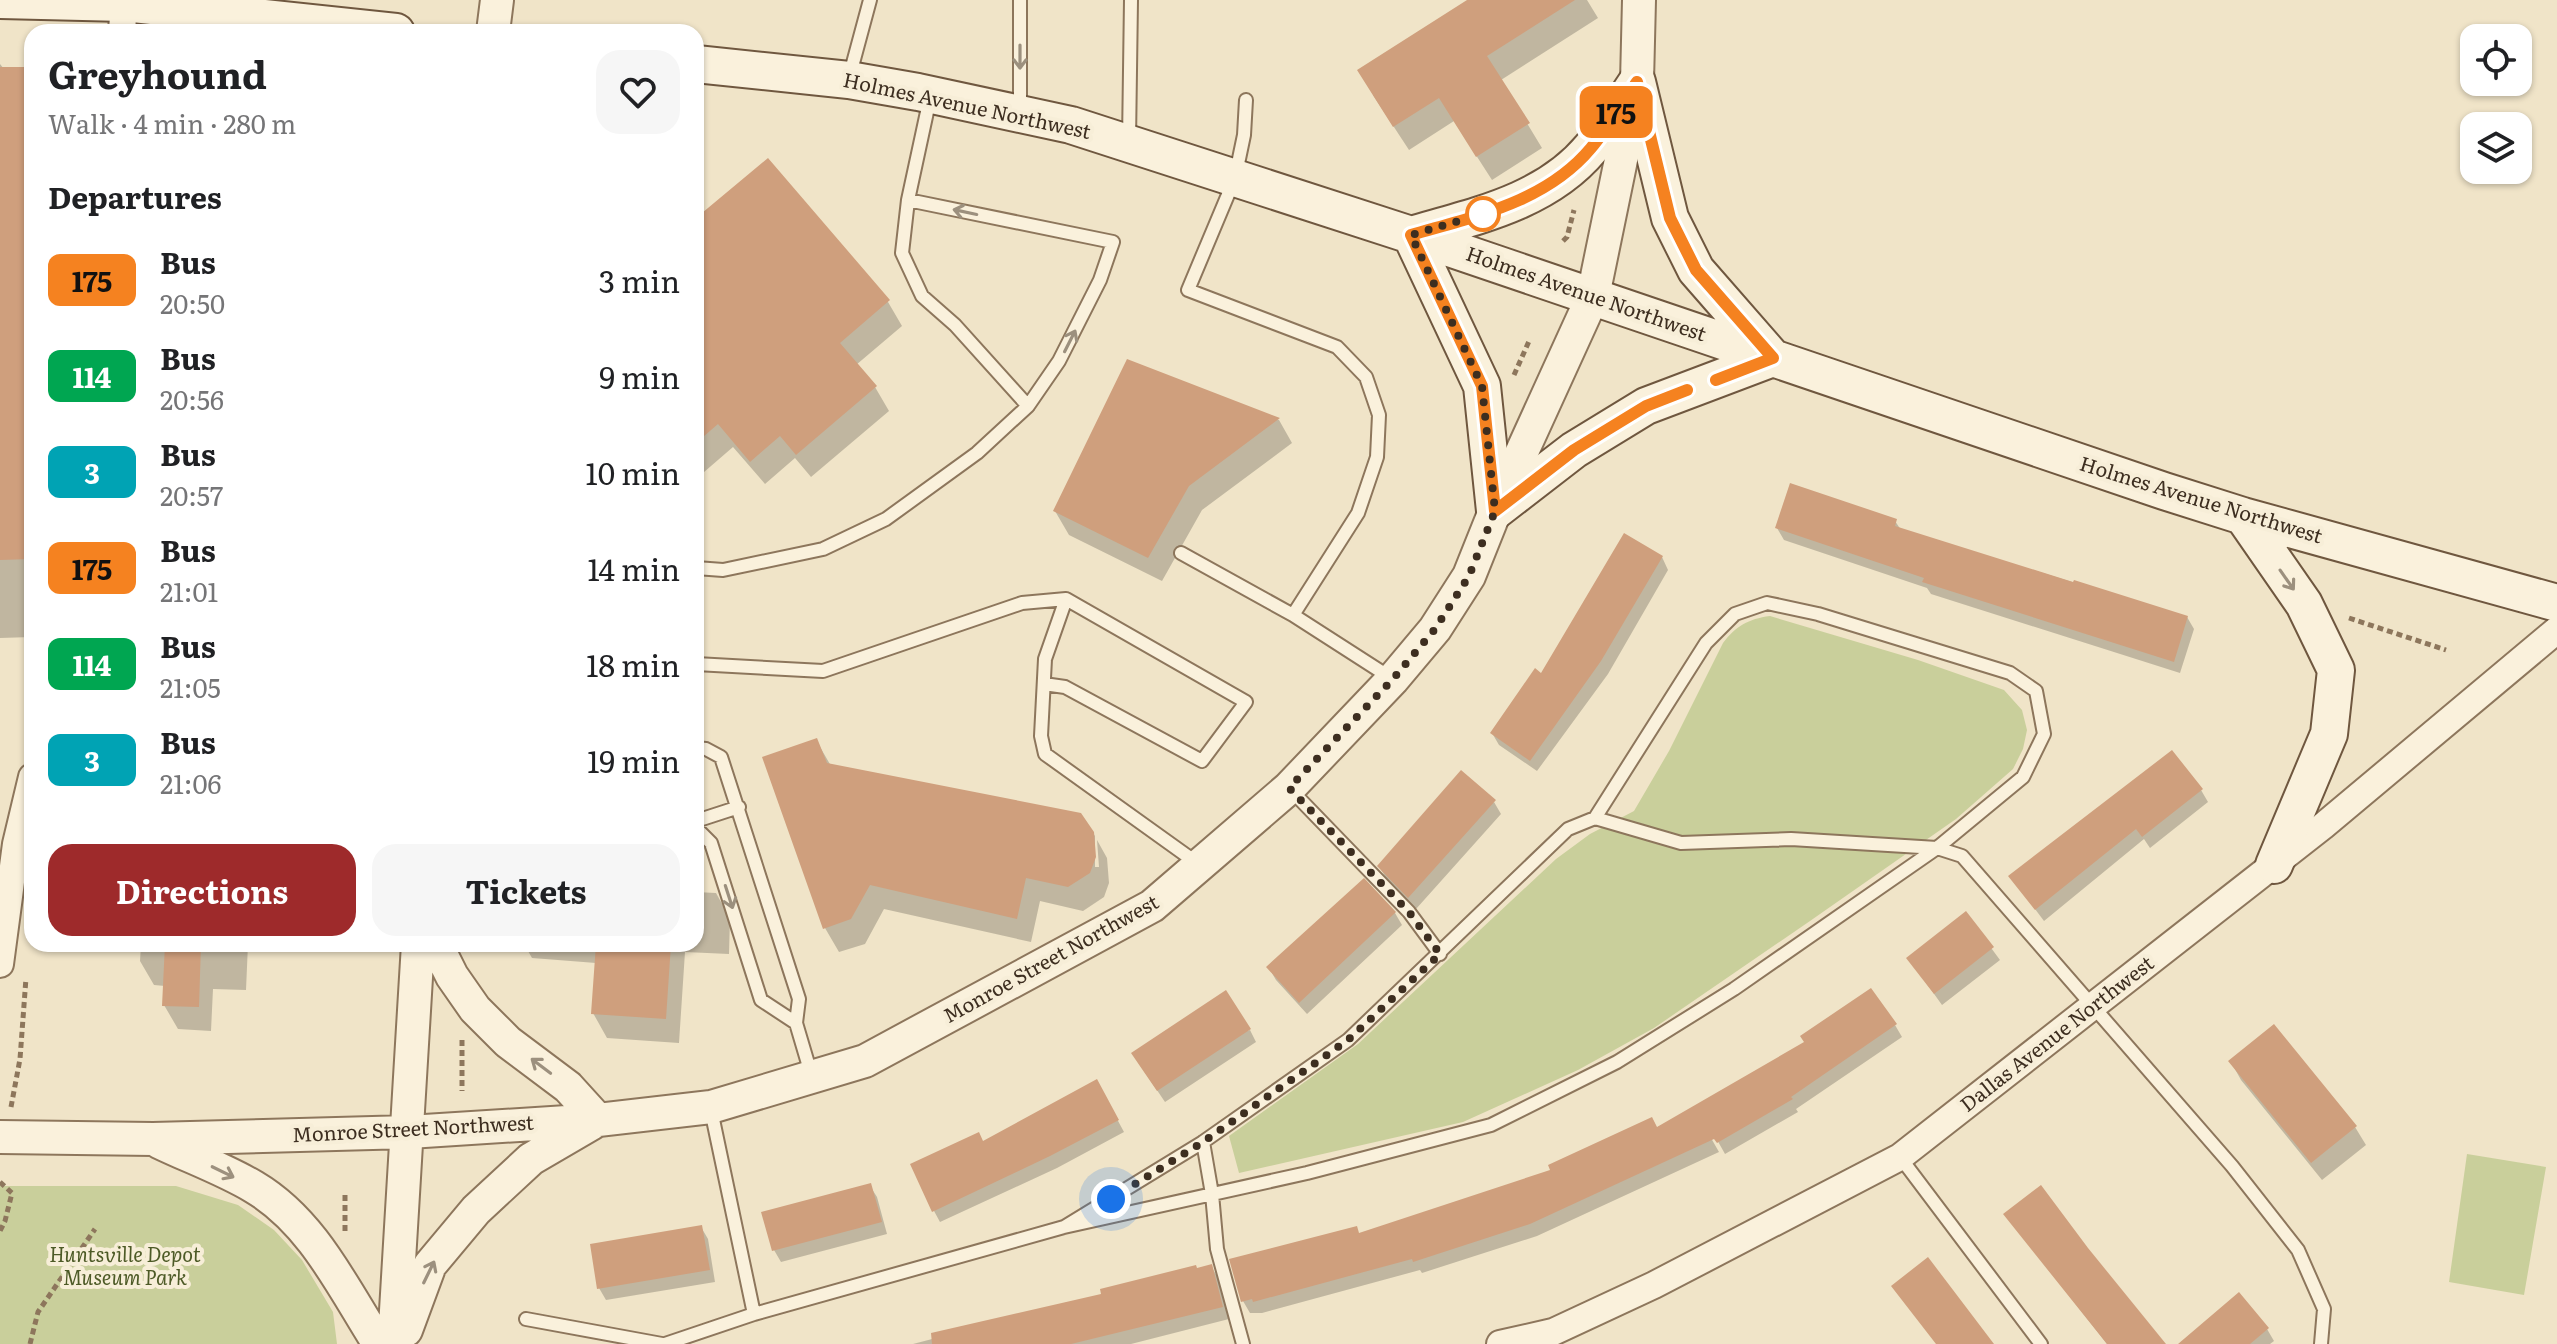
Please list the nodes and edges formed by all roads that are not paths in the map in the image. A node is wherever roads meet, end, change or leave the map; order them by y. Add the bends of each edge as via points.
1 (0, 0) edge
2 (497, 0) edge
3 (870, 0) edge
4 (1020, 0) edge
5 (1131, 0) edge
6 (1639, 0) edge
7 (123, 12) edge
8 (287, 24) edge
9 (494, 24) edge
10 (704, 65) edge
11 (849, 80) junction
12 (1637, 82) junction
13 (931, 94) junction
14 (1246, 100) dead end
15 (1020, 114) junction
16 (1129, 144) junction
17 (1235, 178) junction
18 (908, 200) junction
19 (1411, 235) junction
20 (1593, 296) junction
21 (1773, 358) junction
22 (1028, 406) junction
23 (1495, 511) junction
24 (2243, 516) junction
25 (1181, 553) dead end
26 (704, 569) edge
27 (1066, 599) junction
28 (2557, 603) edge
29 (1293, 615) junction
30 (2557, 630) edge
31 (704, 664) edge
32 (1393, 679) junction
33 (1044, 684) junction
34 (704, 749) edge
35 (1289, 788) junction
36 (739, 807) junction
37 (24, 810) edge
38 (704, 818) edge
39 (1595, 818) junction
40 (704, 836) edge
41 (1937, 848) junction
42 (1200, 865) junction
43 (2274, 865) junction
44 (418, 952) edge
45 (440, 952) edge
46 (1440, 954) junction
47 (0, 964) edge
48 (2093, 1008) junction
49 (796, 1023) junction
50 (812, 1077) junction
51 (711, 1107) junction
52 (598, 1120) junction
53 (409, 1132) junction
54 (0, 1137) edge
55 (153, 1139) junction
56 (1203, 1142) junction
57 (1900, 1157) junction
58 (1212, 1194) junction
59 (1064, 1227) junction
60 (754, 1314) junction
61 (526, 1319) dead end
62 (1555, 1338) edge
63 (379, 1344) edge
64 (394, 1344) edge
65 (400, 1344) edge
66 (664, 1344) edge
67 (1243, 1344) edge
68 (1500, 1344) edge
69 (2041, 1344) edge
70 (2321, 1344) edge

1 - 7 main road
2 - 9 street
3 - 11 lane
4 -> 15 lane
5 - 16 lane
6 - 12 street, Monroe Street Northwest
7 - 8 main road
10 - 11 main road, Holmes Avenue Northwest
11 - 13 main road, Holmes Avenue Northwest
12 - 19 main road via 1592,147 1533,195
12 - 20 street, Monroe Street Northwest
12 - 21 main road via 1670,218 1696,270
13 - 15 main road, Holmes Avenue Northwest
13 - 18 lane
14 - 17 lane
15 - 16 main road, Holmes Avenue Northwest
16 - 17 main road, Holmes Avenue Northwest
17 - 19 main road, Holmes Avenue Northwest
17 - 29 lane via 1188,290 1337,347 1366,377 1379,415 1377,457 1358,513
18 - 22 lane via 902,253 922,296
22 -> 18 lane via 1059,361 1113,242
19 - 20 main road, Holmes Avenue Northwest
19 - 23 main road via 1482,386
20 - 21 main road, Holmes Avenue Northwest
20 - 23 street, Monroe Street Northwest
21 - 23 main road via 1646,406 1574,450
21 - 24 main road, Holmes Avenue Northwest
22 - 26 lane via 977,453 886,519 823,549 723,570
23 - 32 street, Monroe Street Northwest via 1469,576 1435,629
24 - 28 main road, Holmes Avenue Northwest
24 -> 43 main road via 2304,604 2336,670 2329,734
25 - 29 lane
27 - 31 lane via 1022,603 823,671
27 - 33 lane via 1045,659
27 - 33 lane via 1246,702 1202,761 1065,687
29 - 32 lane
30 - 43 street, Dallas Avenue Northwest
32 - 35 street, Monroe Street Northwest
33 - 42 lane via 1045,754
34 - 36 lane via 721,757
35 - 42 street, Monroe Street Northwest
35 - 46 lane via 1409,912
36 - 38 lane
36 - 49 lane via 799,999
37 - 47 street
39 - 41 lane via 1681,843 1791,839
39 - 41 lane via 1706,643 1735,614 1767,603 2010,673 2036,691 2044,734 2023,777
39 - 46 lane via 1568,829
40 -> 49 lane via 711,843 761,1000
41 - 48 lane via 1962,856
41 - 58 lane via 1734,989 1617,1062 1491,1125
42 - 50 street, Monroe Street Northwest via 1152,906 865,1061
43 - 48 street, Dallas Avenue Northwest
44 - 53 street
52 -> 45 street via 568,1087 508,1042 475,1009
46 - 56 lane via 1348,1040
48 - 57 street, Dallas Avenue Northwest
48 - 70 lane via 2298,1250 2324,1309
49 - 50 lane
50 - 51 street, Monroe Street Northwest
51 - 52 street, Monroe Street Northwest
51 - 60 lane
52 - 53 street, Monroe Street Northwest
65 -> 52 street via 430,1265 476,1210 531,1159
53 - 55 street, Monroe Street Northwest
53 - 64 street
54 - 55 street, Monroe Street Northwest
55 -> 63 street via 253,1187 294,1218
56 - 58 lane
56 - 59 lane
57 - 62 street, Dallas Avenue Northwest
57 - 69 lane
58 - 59 lane
58 - 67 lane via 1217,1249
59 - 60 lane
60 - 66 lane
61 - 66 lane
62 - 68 street, Dallas Avenue Northwest

